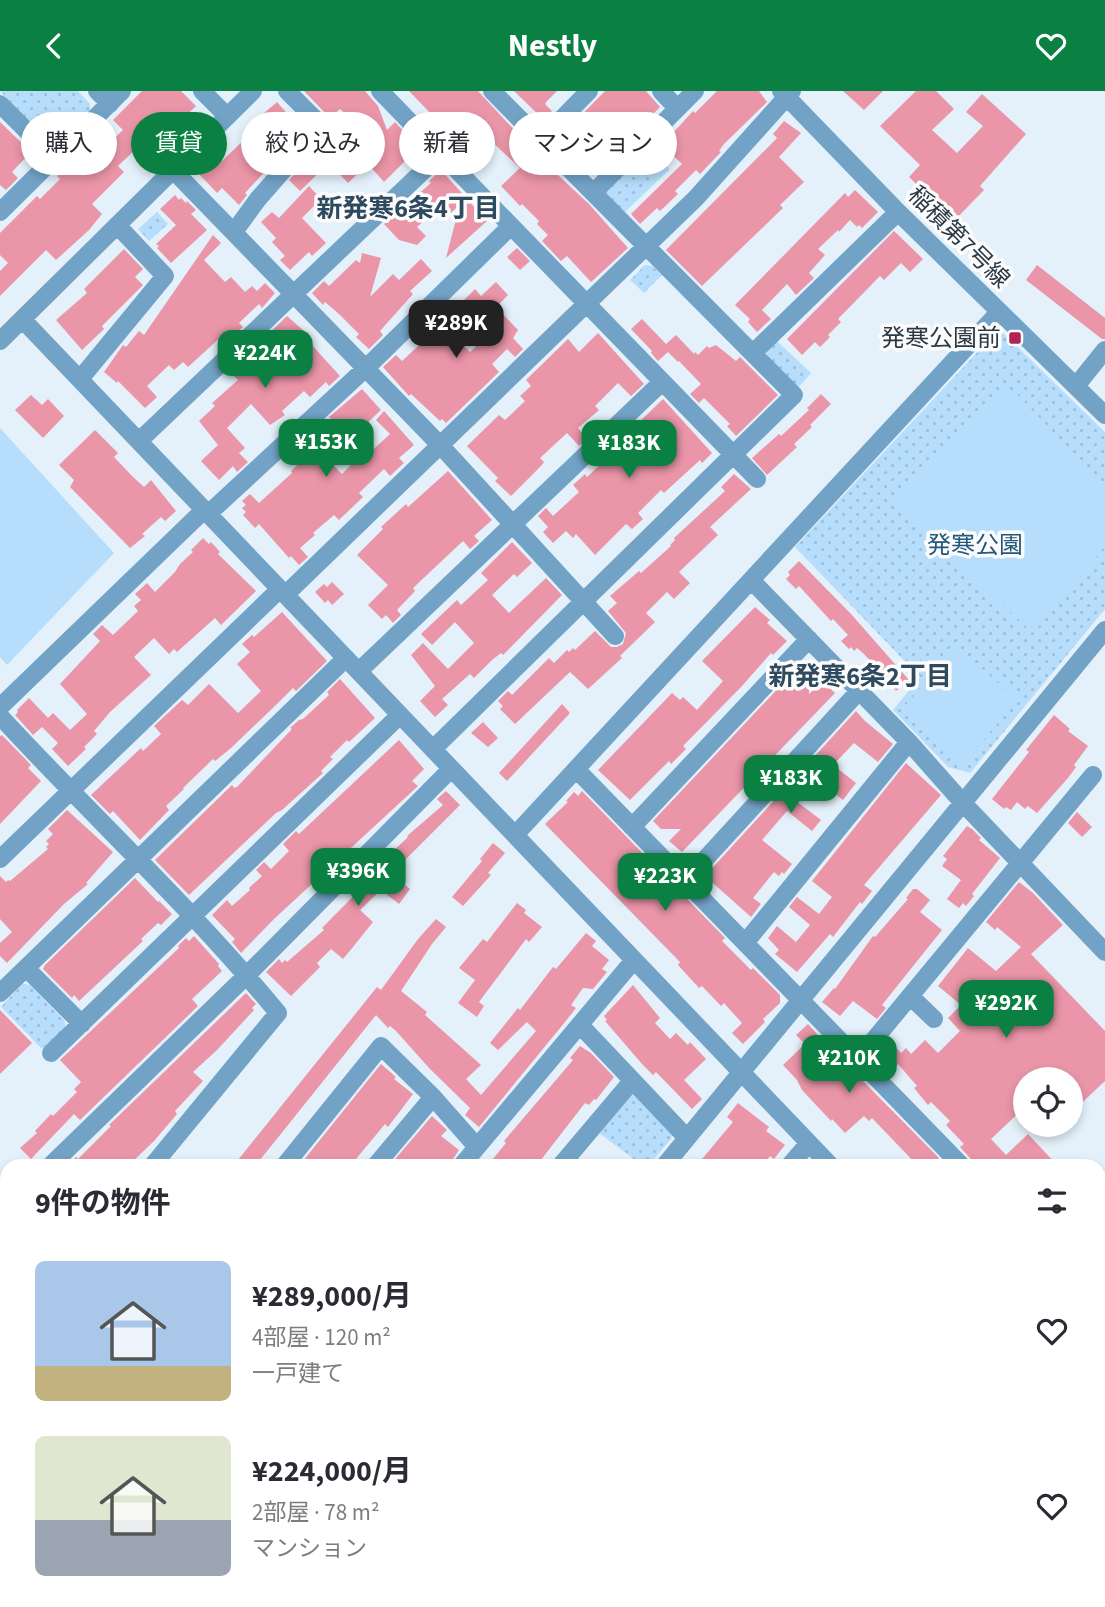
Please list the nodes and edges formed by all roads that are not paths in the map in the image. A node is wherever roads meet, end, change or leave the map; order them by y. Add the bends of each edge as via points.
1 (202, 91) edge
2 (253, 91) edge
3 (288, 91) edge
4 (380, 91) edge
5 (492, 91) edge
6 (589, 91) edge
7 (661, 91) edge
8 (695, 91) edge
9 (787, 93) edge
10 (109, 95) edge
11 (0, 104) edge
12 (677, 108) junction
13 (94, 112) edge
14 (223, 112) edge
15 (400, 112) edge
16 (513, 112) edge
17 (568, 112) edge
18 (227, 116) edge
19 (21, 125) edge
20 (37, 175) edge
21 (168, 175) edge
22 (178, 175) edge
23 (419, 175) edge
24 (461, 175) edge
25 (575, 175) edge
26 (593, 193) junction
27 (0, 211) edge
28 (898, 212) junction
29 (117, 225) junction
30 (511, 226) junction
31 (234, 232) junction
32 (647, 247) junction
33 (294, 294) junction
34 (587, 305) junction
35 (999, 312) junction
36 (22, 319) junction
37 (3, 333) edge
38 (1105, 350) edge
39 (753, 353) junction
40 (366, 369) junction
41 (80, 379) junction
42 (662, 382) junction
43 (1076, 386) junction
44 (1105, 415) edge
45 (139, 441) junction
46 (441, 446) junction
47 (732, 455) junction
48 (757, 479) dead end
49 (206, 512) junction
50 (512, 523) junction
51 (751, 580) junction
52 (283, 592) junction
53 (584, 601) junction
54 (1105, 630) edge
55 (615, 636) dead end
56 (808, 639) junction
57 (346, 658) junction
58 (359, 671) junction
59 (859, 691) junction
60 (0, 707) edge
61 (400, 715) junction
62 (0, 716) edge
63 (909, 742) junction
64 (433, 749) junction
65 (452, 769) junction
66 (576, 769) junction
67 (1093, 775) dead end
68 (70, 792) junction
69 (963, 803) junction
70 (632, 827) junction
71 (515, 835) junction
72 (0, 859) edge
73 (136, 859) junction
74 (1020, 862) junction
75 (685, 881) junction
76 (192, 916) junction
77 (745, 943) junction
78 (1105, 952) edge
79 (634, 960) junction
80 (26, 968) junction
81 (247, 975) junction
82 (0, 993) edge
83 (910, 996) junction
84 (802, 1001) junction
85 (934, 1019) dead end
86 (82, 1024) junction
87 (580, 1025) junction
88 (51, 1053) dead end
89 (858, 1059) junction
90 (743, 1073) junction
91 (632, 1081) junction
92 (433, 1097) junction
93 (687, 1138) junction
94 (809, 1143) junction
95 (478, 1147) junction
96 (57, 1159) edge
97 (158, 1159) edge
98 (290, 1159) edge
99 (381, 1159) edge
100 (468, 1159) edge
101 (566, 1159) edge
102 (670, 1159) edge
103 (795, 1159) edge
104 (825, 1159) edge
105 (950, 1159) edge

1 - 14 street
2 - 18 street
3 - 31 street via 322,126
4 - 15 street
5 - 16 street
6 - 17 street
7 - 12 street
8 - 12 street
9 - 28 street, 稲積第7号線
9 - 32 street
10 - 13 street
11 - 19 street
12 - 26 street
20 - 27 street
21 - 29 street
22 - 31 street
23 - 33 street
24 - 30 street
25 - 26 street
26 - 32 street
28 - 35 street, 稲積第7号線
28 - 39 street
29 - 36 street
29 - 41 street via 165,276
30 - 34 street
30 - 40 street
31 - 33 street
32 - 34 street
32 - 39 street
33 - 40 street
33 - 45 street
34 - 42 street
34 - 46 street
35 - 43 street, 稲積第7号線
35 - 51 street
36 - 37 street
36 - 41 street
38 - 43 street
39 - 47 street via 794,395
40 - 46 street
40 - 49 street
41 - 45 street
42 - 47 street
42 - 50 street
43 - 44 street, 稲積第7号線
45 - 49 street
46 - 50 street
46 - 52 street
47 - 48 street
47 - 53 street
49 - 52 street
49 - 60 street
50 - 53 street
50 - 58 street
51 - 56 street
51 - 66 street
52 - 57 street
52 - 68 street
53 - 55 street
53 - 64 street
54 - 69 street
56 - 59 street
56 - 70 street
57 - 58 street
57 - 73 street
58 - 61 street
59 - 63 street
59 - 75 street
61 - 64 street
61 - 76 street
62 - 68 street
63 - 69 street
63 - 77 street
64 - 65 street
65 - 71 street
65 - 81 street
66 - 70 street
66 - 71 street
67 - 74 street
68 - 72 street
68 - 73 street
69 - 74 street
69 - 84 street
70 - 75 street
71 - 79 street
73 - 76 street
73 - 80 street
74 - 78 street
74 - 83 street
75 - 77 street
76 - 81 street
76 - 86 street
77 - 84 street
79 - 87 street
79 - 90 street
80 - 82 street
80 - 86 street
81 - 96 street
81 - 97 street via 278,1013
83 - 85 street
83 - 89 street
84 - 89 street
84 - 90 street
86 - 88 street
87 - 91 street
87 - 95 street
89 - 105 street
90 - 93 street
90 - 94 street
91 - 93 street
91 - 101 street
92 - 95 street
92 - 98 street via 381,1046
92 - 99 street
93 - 102 street
94 - 103 street
94 - 104 street
95 - 100 street

